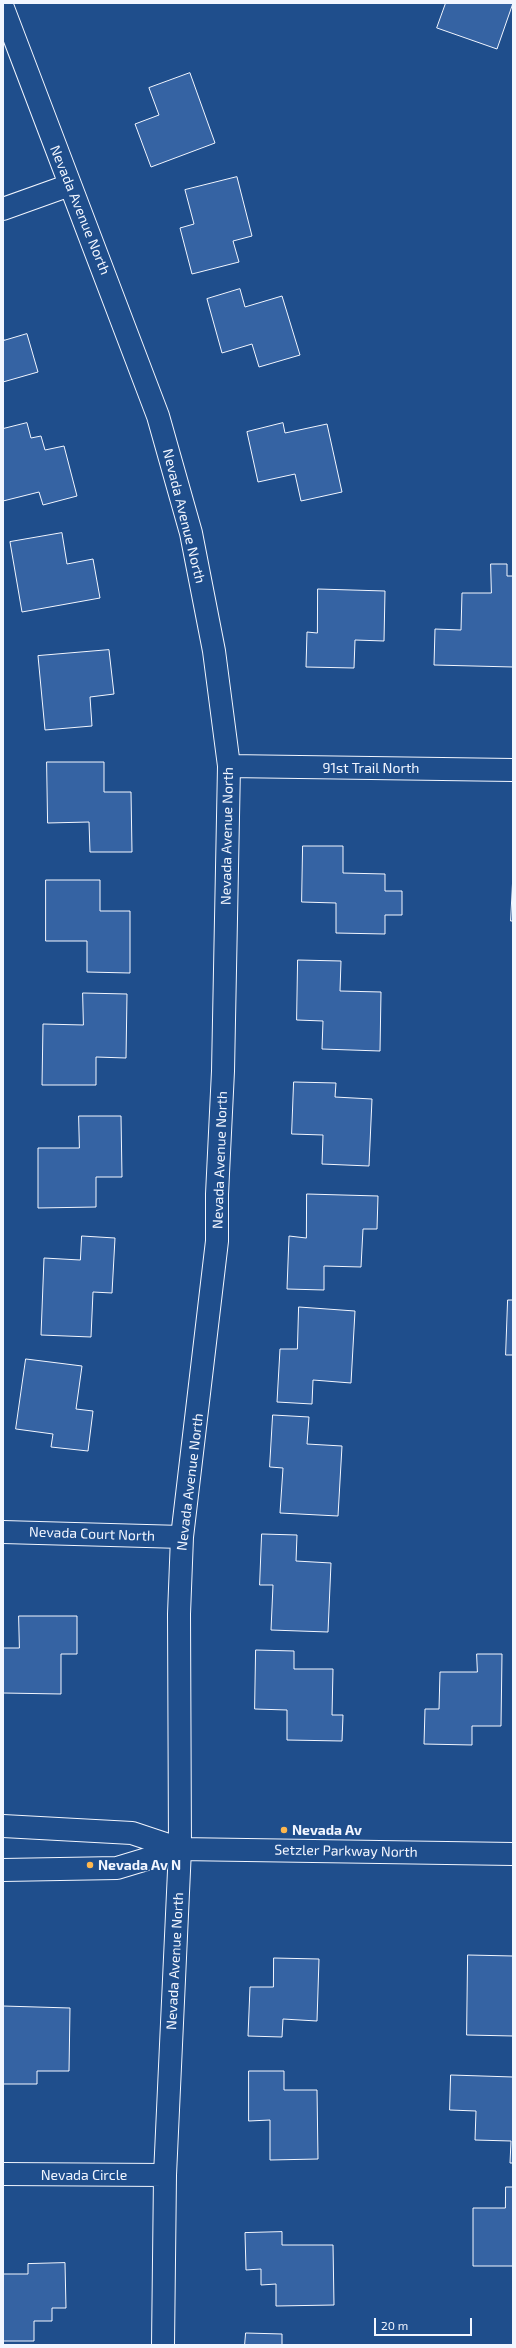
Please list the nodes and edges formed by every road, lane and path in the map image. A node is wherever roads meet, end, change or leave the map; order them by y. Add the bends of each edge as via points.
1 (3, 8) edge
2 (70, 185) junction
3 (3, 209) edge
4 (229, 766) junction
5 (513, 770) edge
6 (3, 1532) edge
7 (182, 1537) junction
8 (3, 1826) edge
9 (180, 1849) junction
10 (513, 1854) edge
11 (3, 1870) edge
12 (3, 2174) edge
13 (164, 2175) junction
14 (163, 2345) edge

1 - 2 street, Nevada Avenue North
2 - 3 street
2 - 4 street, Nevada Avenue North via 158,416 191,532 214,651
4 - 5 street, 91st Trail North
4 - 7 street, Nevada Avenue North via 217,1241
6 - 7 street, Nevada Court North
7 - 9 street, Nevada Avenue North via 179,1614
8 - 9 street, Setzler Parkway North via 132,1834
9 - 10 street, Setzler Parkway North
9 - 11 street, Setzler Parkway North via 117,1868
9 - 13 street, Nevada Avenue North
12 - 13 street, Nevada Circle
13 - 14 street, Nevada Avenue North

